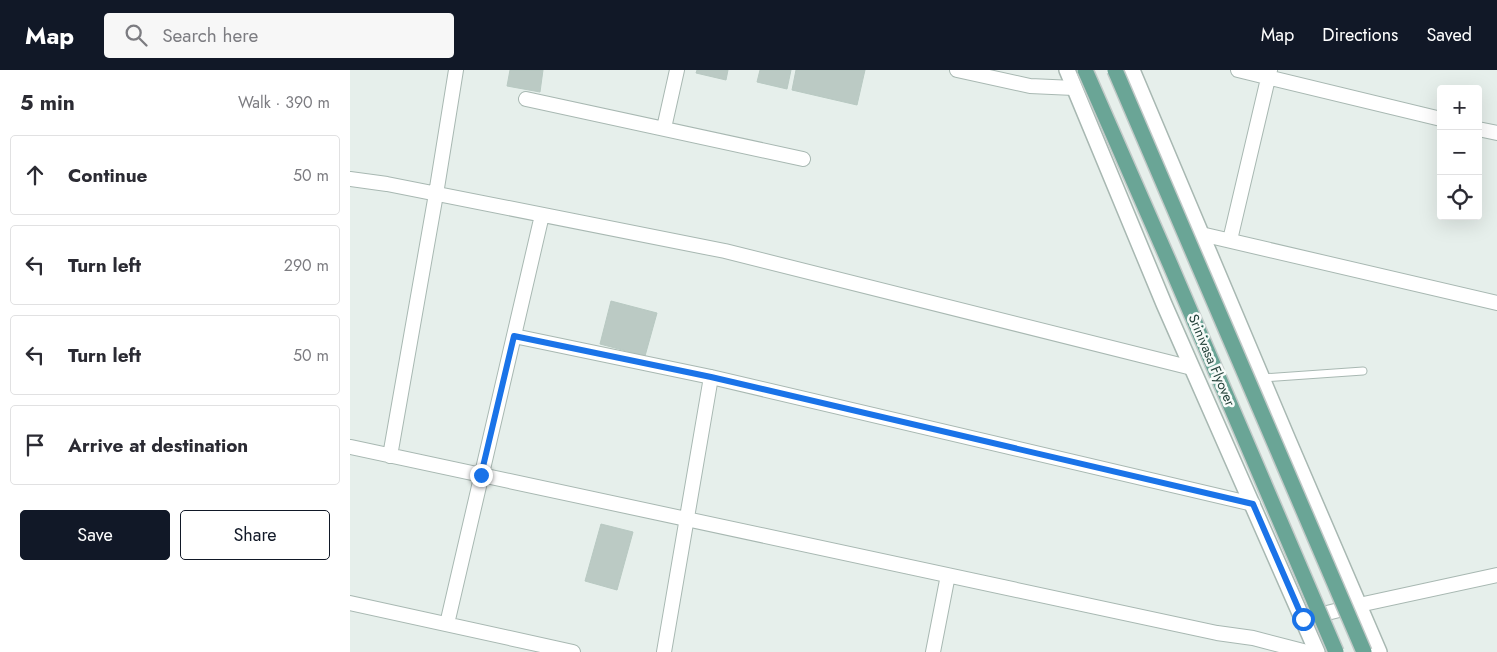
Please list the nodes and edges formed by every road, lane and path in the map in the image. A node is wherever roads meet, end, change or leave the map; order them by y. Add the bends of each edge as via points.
1 (456, 70) edge
2 (677, 70) edge
3 (957, 70) edge
4 (1067, 70) edge
5 (1085, 70) edge
6 (1115, 70) edge
7 (1132, 70) edge
8 (1238, 70) edge
9 (1269, 74) edge
10 (1074, 88) junction
11 (526, 99) dead end
12 (1437, 118) edge
13 (664, 128) junction
14 (1482, 130) edge
15 (1497, 133) edge
16 (803, 159) dead end
17 (350, 179) edge
18 (436, 194) junction
19 (542, 215) junction
20 (1201, 234) junction
21 (1230, 240) junction
22 (1497, 303) edge
23 (514, 336) junction
24 (1192, 368) junction
25 (1363, 371) dead end
26 (711, 377) junction
27 (1262, 378) junction
28 (351, 447) edge
29 (390, 456) junction
30 (481, 475) junction
31 (1253, 504) junction
32 (686, 519) junction
33 (948, 575) junction
34 (1497, 575) edge
35 (350, 603) edge
36 (1359, 605) junction
37 (1303, 619) junction
38 (447, 624) junction
39 (1251, 645) edge
40 (574, 652) edge
41 (664, 652) edge
42 (933, 652) edge
43 (1307, 652) edge
44 (1317, 652) edge
45 (1336, 652) edge
46 (1364, 652) edge
47 (1379, 652) edge

1 - 18 street
2 - 13 street
3 - 10 street via 1030,86
4 - 10 street
5 - 45 main road, Srinivasa Flyover, bridge
6 - 46 main road, Srinivasa Flyover, bridge
7 - 20 street
8 - 9 street
9 - 12 street
9 - 21 street
10 - 24 street
11 - 13 street
13 - 16 street
14 - 15 street
17 - 18 street
18 - 19 street
18 - 29 street
19 - 23 street
19 - 24 street via 725,251
20 - 21 street
20 - 27 street
21 - 22 street
23 - 26 street
23 - 30 street
24 - 31 street
25 - 27 lane
26 - 31 street
26 - 32 street
27 - 36 street
28 - 29 street
29 - 30 street
30 - 32 street
30 - 38 street
31 - 37 street
32 - 33 street
32 - 41 street
33 - 39 street via 1217,633
33 - 42 street
34 - 36 street
35 - 38 street
36 - 37 street
36 - 47 street
37 - 44 street
38 - 40 street
39 - 43 street

